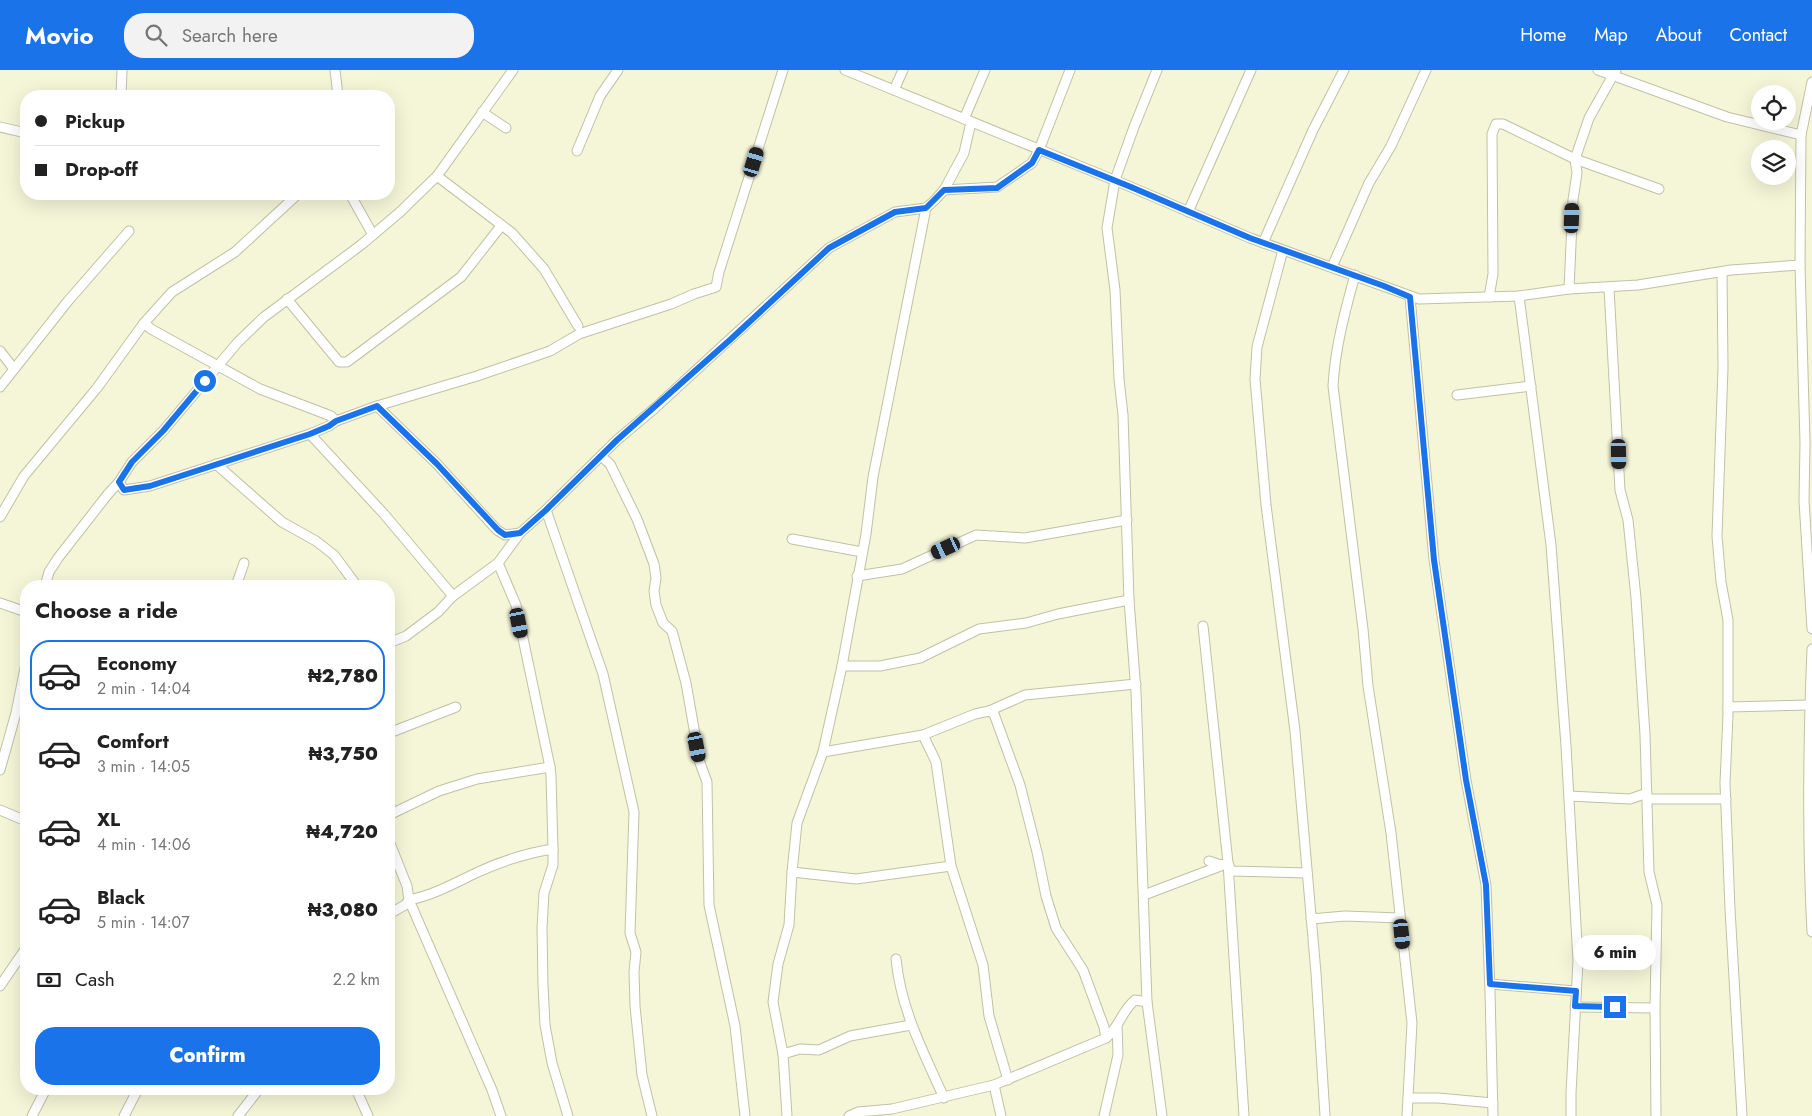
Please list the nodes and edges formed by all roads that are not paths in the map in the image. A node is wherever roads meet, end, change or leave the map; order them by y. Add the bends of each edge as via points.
1 (122, 70) edge
2 (335, 70) edge
3 (513, 70) edge
4 (618, 70) edge
5 (782, 70) edge
6 (845, 70) edge
7 (903, 70) edge
8 (985, 70) edge
9 (1070, 70) edge
10 (1157, 70) edge
11 (1251, 70) edge
12 (1344, 70) edge
13 (1426, 70) edge
14 (1598, 70) edge
15 (1615, 73) edge
16 (1812, 82) edge
17 (121, 90) edge
18 (337, 90) edge
19 (894, 90) junction
20 (482, 112) junction
21 (968, 121) junction
22 (0, 126) edge
23 (506, 128) dead end
24 (20, 131) edge
25 (1801, 135) junction
26 (1039, 150) junction
27 (577, 151) dead end
28 (1575, 160) junction
29 (437, 176) junction
30 (1115, 180) junction
31 (1659, 189) dead end
32 (944, 190) junction
33 (291, 200) edge
34 (353, 200) edge
35 (926, 208) junction
36 (1188, 212) junction
37 (501, 226) junction
38 (129, 231) dead end
39 (373, 235) junction
40 (1264, 243) junction
41 (1284, 250) junction
42 (1800, 265) junction
43 (1332, 267) junction
44 (1722, 272) junction
45 (1354, 275) junction
46 (1609, 288) junction
47 (1569, 289) junction
48 (1519, 296) junction
49 (1410, 297) junction
50 (1489, 297) junction
51 (287, 300) junction
52 (144, 324) junction
53 (578, 326) dead end
54 (0, 351) edge
55 (14, 369) junction
56 (1531, 386) junction
57 (0, 387) edge
58 (1457, 395) dead end
59 (377, 406) junction
60 (336, 421) junction
61 (310, 434) junction
62 (1808, 443) edge
63 (601, 456) junction
64 (216, 464) junction
65 (119, 482) junction
66 (546, 510) junction
67 (0, 517) edge
68 (1127, 520) junction
69 (520, 533) junction
70 (792, 539) dead end
71 (862, 552) junction
72 (244, 563) dead end
73 (498, 563) junction
74 (858, 576) junction
75 (47, 580) edge
76 (238, 580) edge
77 (353, 580) edge
78 (453, 596) junction
79 (1130, 600) junction
80 (0, 603) edge
81 (20, 610) edge
82 (1203, 626) dead end
83 (1812, 629) edge
84 (395, 640) edge
85 (1812, 650) edge
86 (842, 666) junction
87 (1811, 676) edge
88 (1136, 684) junction
89 (20, 693) edge
90 (1809, 705) junction
91 (456, 707) dead end
92 (1728, 707) junction
93 (989, 711) junction
94 (395, 731) edge
95 (923, 736) junction
96 (823, 752) junction
97 (550, 767) junction
98 (0, 770) edge
99 (1569, 796) junction
100 (1648, 796) junction
101 (1726, 799) junction
102 (0, 810) edge
103 (395, 812) edge
104 (20, 818) edge
105 (553, 849) junction
106 (395, 856) edge
107 (1209, 861) dead end
108 (1228, 864) junction
109 (951, 866) junction
110 (792, 872) junction
111 (1307, 872) junction
112 (1144, 895) junction
113 (409, 900) junction
114 (395, 911) edge
115 (1400, 918) junction
116 (1311, 919) junction
117 (1812, 932) edge
118 (20, 957) edge
119 (896, 959) dead end
120 (1490, 984) junction
121 (0, 986) edge
122 (1576, 991) junction
123 (1147, 1002) junction
124 (1575, 1006) junction
125 (1655, 1008) junction
126 (911, 1025) junction
127 (1118, 1025) junction
128 (1106, 1038) junction
129 (783, 1054) junction
130 (1008, 1080) junction
131 (994, 1085) junction
132 (43, 1095) edge
133 (135, 1095) edge
134 (254, 1095) edge
135 (359, 1095) edge
136 (944, 1098) junction
137 (1408, 1098) junction
138 (1493, 1103) junction
139 (893, 1112) edge
140 (32, 1116) edge
141 (124, 1116) edge
142 (238, 1116) edge
143 (368, 1116) edge
144 (501, 1116) edge
145 (568, 1116) edge
146 (652, 1116) edge
147 (745, 1116) edge
148 (787, 1116) edge
149 (849, 1116) edge
150 (1001, 1116) edge
151 (1104, 1116) edge
152 (1162, 1116) edge
153 (1244, 1116) edge
154 (1325, 1116) edge
155 (1407, 1116) edge
156 (1493, 1116) edge
157 (1571, 1116) edge
158 (1656, 1116) edge
159 (1742, 1116) edge

1 - 17 street
2 - 18 street
3 - 20 street
4 - 27 street via 600,96
5 - 59 street via 716,287 579,334 550,351
6 - 19 street
7 - 19 street
8 - 21 street
9 - 26 street
10 - 30 street
11 - 36 street
12 - 40 street via 1313,130
13 - 43 street via 1391,146 1368,183
14 - 15 street
15 - 25 street via 1727,117
15 - 28 street via 1589,118
16 - 25 street
19 - 21 street
20 - 23 street
20 - 29 street
21 - 26 street
21 - 32 street via 964,153
22 - 24 street
25 - 42 street
26 - 30 street
26 - 32 street via 1032,163 997,188
28 - 31 street
28 - 47 street via 1577,172
28 - 50 street via 1511,127 1496,124 1492,134 1493,274
29 - 37 street
29 - 39 street
30 - 36 street
30 - 68 street via 1107,228 1116,298
32 - 35 street
33 - 52 street via 235,252 172,292
34 - 39 street
35 - 63 street via 895,212 829,248
35 - 71 street via 873,477
36 - 40 street
37 - 51 street via 461,277 347,362 339,362
37 - 53 street via 512,233 544,268
38 - 55 street
39 - 51 street
40 - 41 street
41 - 43 street
41 - 111 street via 1257,347 1255,379 1266,505 1295,731
42 - 44 street
42 - 62 street
43 - 45 street
44 - 46 street
44 - 92 street via 1718,536 1728,620
45 - 49 street
45 - 115 street via 1333,386 1364,629 1368,686 1391,832
46 - 47 street
46 - 100 street via 1620,490 1628,520 1636,598
47 - 48 street
48 - 50 street
48 - 56 street
49 - 50 street
49 - 120 street via 1434,560 1466,780 1486,885
51 - 65 street via 238,342 163,431 132,462
52 - 60 street via 260,389 331,416
52 - 67 street via 97,388 24,476
54 - 55 street
55 - 57 street
56 - 58 street
56 - 99 street via 1551,545
59 - 60 street
59 - 69 street via 498,530 505,535
60 - 61 street
61 - 64 street
61 - 78 street via 384,514
62 - 83 street via 1804,501
63 - 66 street
63 - 147 street via 610,464 637,519 654,564 656,606 663,623 672,631 686,683 700,762 707,782 709,905 735,1026
64 - 65 street via 150,486 124,490
64 - 77 street via 282,522 334,555
65 - 75 street via 58,558
66 - 69 street
66 - 146 street via 603,674 634,812 630,933 636,952 635,1006 642,1075
68 - 74 street via 1025,538 976,535 902,569
68 - 79 street
69 - 73 street
70 - 71 street
71 - 74 street
72 - 76 street
73 - 78 street
73 - 97 street via 516,606
74 - 86 street
78 - 84 street via 438,612 406,636
79 - 86 street via 1026,623 980,629 920,658 880,666
79 - 88 street
80 - 81 street
82 - 108 street
85 - 87 street
86 - 96 street
87 - 90 street
88 - 93 street via 1025,695
88 - 112 street
89 - 98 street
90 - 92 street
90 - 117 street via 1808,864
91 - 94 street
92 - 101 street
93 - 95 street
93 - 128 street via 997,718 1020,785 1056,928 1083,970
95 - 96 street
95 - 109 street via 936,762
96 - 110 street via 797,823
97 - 103 street via 477,779 439,791
97 - 105 street
99 - 100 street via 1630,799
99 - 122 street via 1578,961
100 - 101 street
100 - 125 street via 1649,872 1657,904
101 - 159 street
102 - 104 street
105 - 113 street via 526,854 424,897
105 - 145 street via 553,865 544,894 542,928 544,1017 552,1063
106 - 113 street
107 - 108 street
108 - 111 street via 1231,871
108 - 112 street
108 - 153 street
109 - 110 street via 856,879
109 - 130 street via 982,965 989,1016
110 - 129 street via 789,925 778,964 773,1002
111 - 116 street
112 - 123 street
113 - 114 street
113 - 144 street
115 - 116 street via 1345,916
115 - 137 street via 1412,1023
116 - 154 street
118 - 121 street
119 - 126 street
120 - 122 street
120 - 138 street
122 - 124 street
123 - 127 street via 1135,1000
123 - 152 street
124 - 125 street
124 - 157 street
125 - 158 street
126 - 129 street via 850,1036 819,1050 800,1049
126 - 136 street
127 - 128 street
127 - 151 street via 1118,1056
128 - 130 street
129 - 148 street
130 - 131 street
131 - 136 street
131 - 150 street
132 - 140 street
133 - 141 street
134 - 142 street
135 - 143 street
136 - 139 street
137 - 138 street
137 - 155 street
138 - 156 street
139 - 149 street via 858,1112

